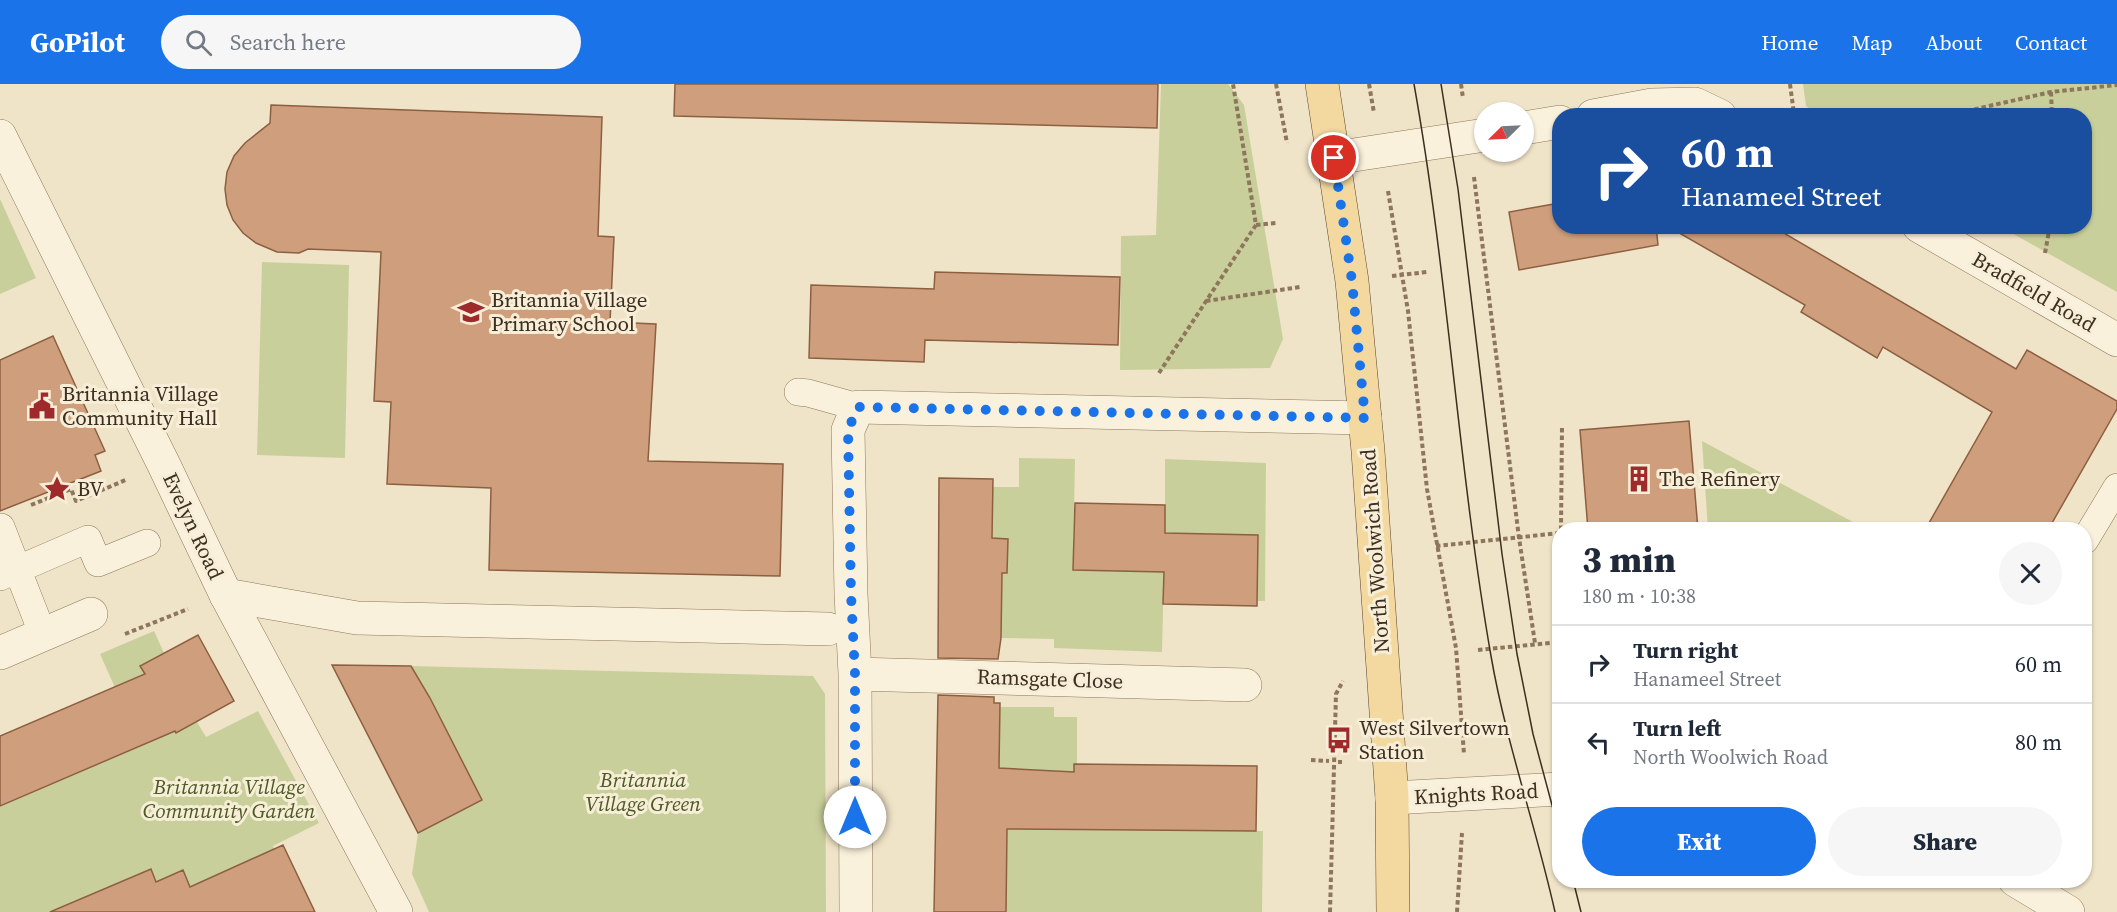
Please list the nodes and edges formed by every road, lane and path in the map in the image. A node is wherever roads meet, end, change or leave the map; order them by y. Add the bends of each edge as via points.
1 (1233, 84) edge
2 (1322, 84) edge
3 (1369, 84) edge
4 (1461, 84) edge
5 (1790, 84) edge
6 (2117, 85) edge
7 (2051, 92) junction
8 (1704, 101) edge
9 (1636, 108) edge
10 (1793, 108) edge
11 (1980, 108) edge
12 (2052, 108) edge
13 (1375, 116) dead end
14 (1552, 123) edge
15 (1534, 126) edge
16 (1474, 127) edge
17 (0, 136) edge
18 (1474, 137) edge
19 (1334, 158) junction
20 (1480, 162) edge
21 (1388, 187) dead end
22 (1276, 223) dead end
23 (1256, 225) junction
24 (1933, 234) edge
25 (2049, 234) edge
26 (2040, 262) dead end
27 (1427, 272) dead end
28 (1402, 275) junction
29 (1300, 287) dead end
30 (1206, 302) junction
31 (2117, 340) edge
32 (1158, 375) dead end
33 (798, 393) dead end
34 (858, 407) junction
35 (1365, 418) junction
36 (1562, 427) dead end
37 (163, 463) junction
38 (2117, 487) edge
39 (1560, 522) edge
40 (1, 527) edge
41 (2092, 528) edge
42 (1552, 532) edge
43 (1519, 538) junction
44 (147, 543) dead end
45 (1436, 546) junction
46 (10, 573) edge
47 (226, 595) junction
48 (91, 614) joint
49 (828, 629) dead end
50 (43, 635) junction
51 (1552, 643) edge
52 (1535, 644) junction
53 (1478, 650) dead end
54 (0, 653) edge
55 (855, 674) junction
56 (1343, 680) dead end
57 (1245, 685) dead end
58 (1311, 760) dead end
59 (1465, 760) dead end
60 (1329, 761) dead end
61 (1552, 789) edge
62 (1392, 798) junction
63 (1462, 827) dead end
64 (2028, 888) edge
65 (396, 912) edge
66 (856, 912) edge
67 (1330, 912) edge
68 (1393, 912) edge
69 (1457, 912) edge
70 (2068, 912) edge

1 - 23 path
2 - 19 main road, North Woolwich Road
3 - 13 path
4 - 16 path
5 - 10 path
6 - 7 path
7 - 11 path
7 - 12 path
8 - 9 street
14 - 15 street
17 - 37 street, Evelyn Road
18 - 19 street
19 - 35 main road, North Woolwich Road via 1352,281
20 - 43 path
21 - 28 path
22 - 23 path
23 - 30 path
24 - 31 street, Bradfield Road
25 - 26 path
27 - 28 path
28 - 45 path
29 - 30 path
30 - 32 path
33 - 34 lane
34 - 35 street
34 - 55 street via 848,430
35 - 62 main road, North Woolwich Road
36 - 39 path
37 - 40 path via 76,501 71,489 12,512
37 - 47 street, Evelyn Road
38 - 41 lane
40 - 46 lane
42 - 43 path
43 - 45 path
43 - 52 path
44 - 46 lane via 98,563 88,539
45 - 59 path via 1456,648
46 - 50 lane
47 - 48 path via 103,643
47 - 49 street via 357,618
47 - 65 street, Evelyn Road
48 - 50 street
50 - 54 street
51 - 52 path
52 - 53 path
55 - 57 street, Ramsgate Close
55 - 66 street
56 - 67 path via 1336,694
58 - 60 path
61 - 62 street, Knights Road
62 - 68 main road, North Woolwich Road
63 - 69 path
64 - 70 street

